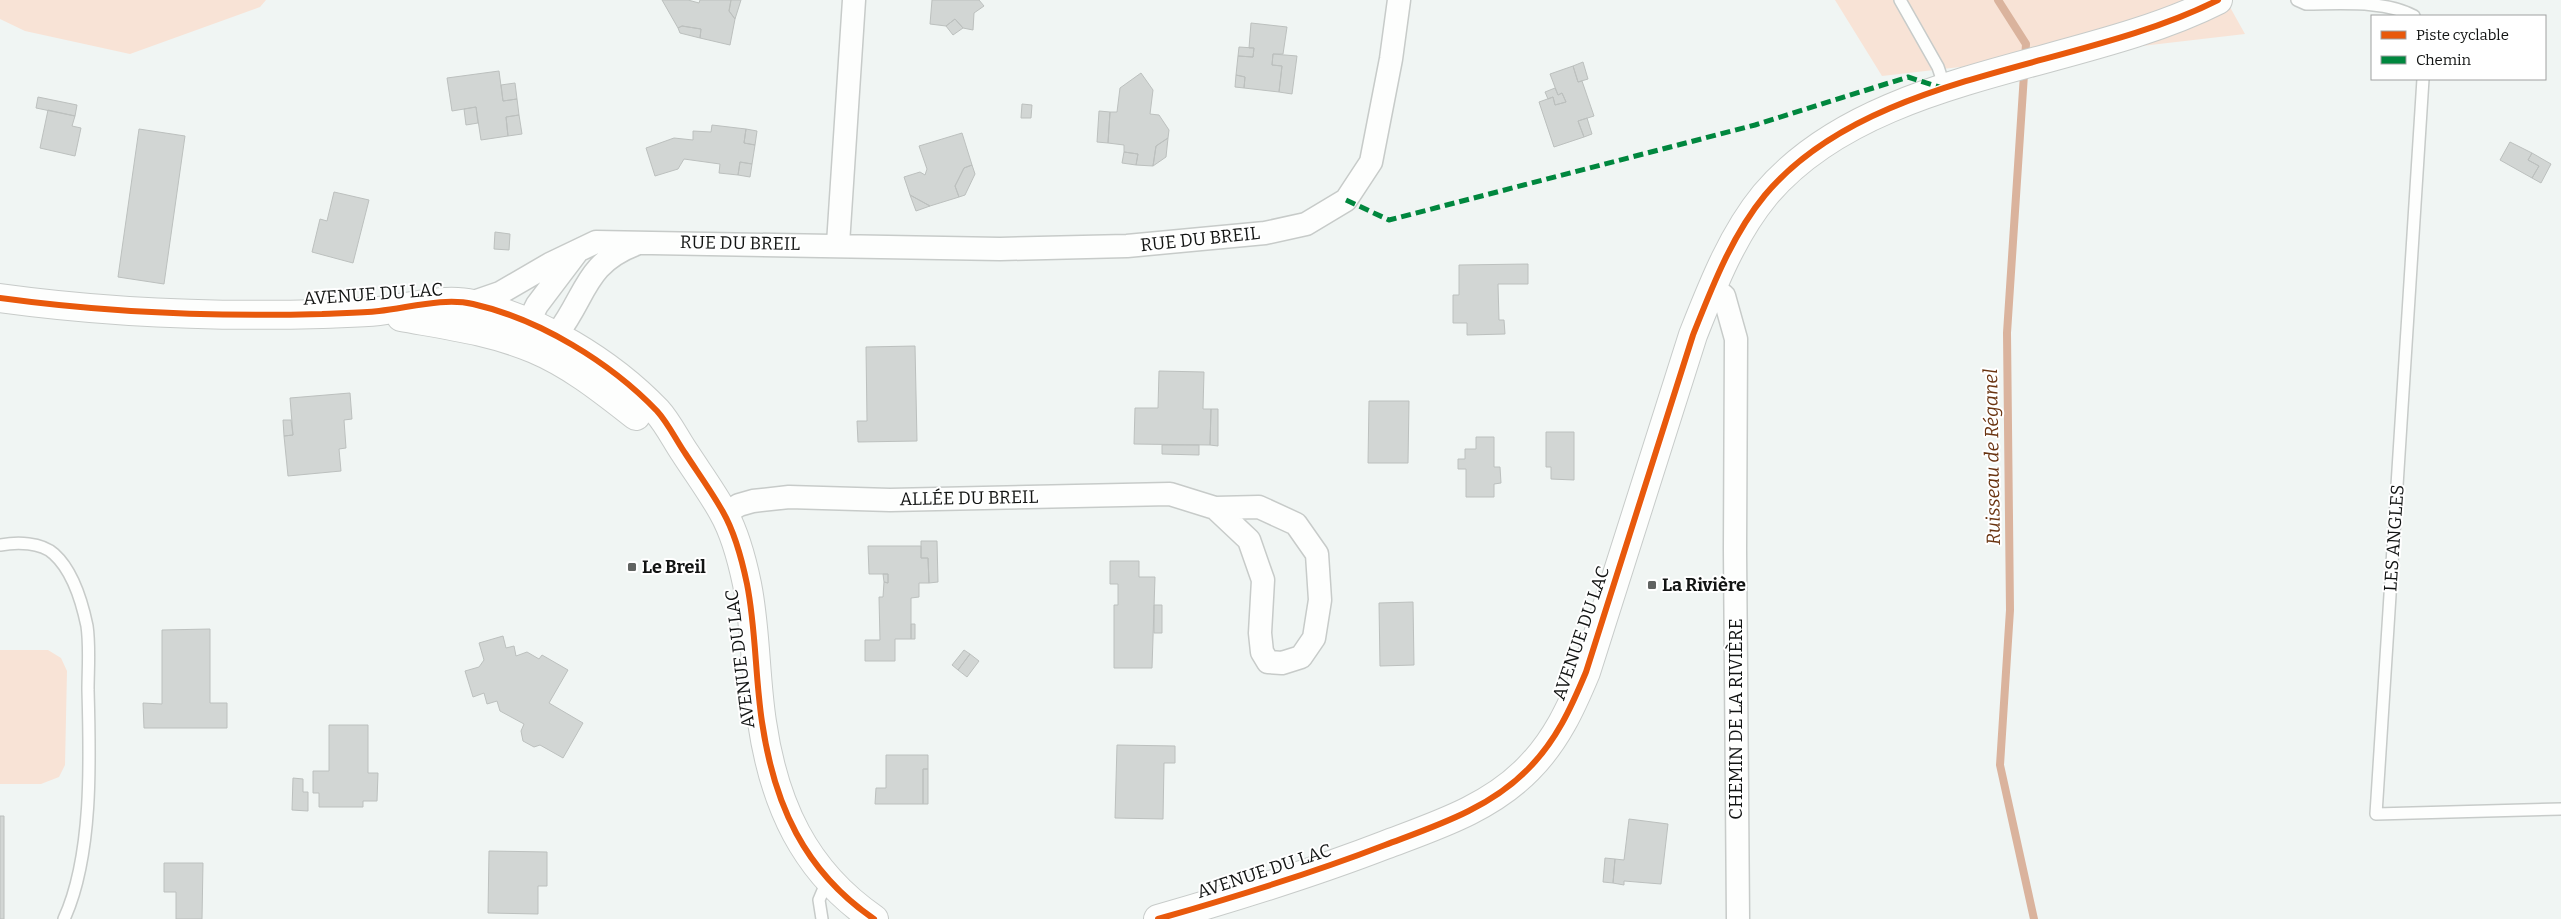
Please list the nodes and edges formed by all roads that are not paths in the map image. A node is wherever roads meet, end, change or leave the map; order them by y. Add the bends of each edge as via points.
1 (854, 0) edge
2 (1399, 0) edge
3 (1900, 0) edge
4 (2218, 0) edge
5 (2297, 0) edge
6 (2412, 15) edge
7 (2424, 80) edge
8 (1945, 88) junction
9 (642, 242) junction
10 (838, 244) junction
11 (578, 252) junction
12 (1712, 287) junction
13 (0, 298) edge
14 (471, 303) junction
15 (374, 312) junction
16 (541, 336) junction
17 (1215, 508) junction
18 (724, 514) junction
19 (0, 546) edge
20 (2561, 809) edge
21 (827, 881) junction
22 (64, 919) edge
23 (822, 919) edge
24 (874, 919) edge
25 (1158, 919) edge
26 (1738, 919) edge

1 - 10 street
2 - 10 street, RUE DU BREIL via 1371,162 1346,200 1306,224 1264,233 1127,246 1000,248
3 - 8 lane via 1938,67
4 - 8 street, AVENUE DU LAC via 2123,38
5 - 6 lane via 2306,4 2383,5 2402,8
7 - 20 lane, LES ANGLES via 2376,814
8 - 12 street, AVENUE DU LAC via 1867,119 1822,146 1790,171 1746,222
9 - 10 street, RUE DU BREIL
9 - 11 street, RUE DU BREIL via 596,242
9 - 16 street, RUE DU BREIL via 616,252 593,272
11 - 14 street, RUE DU BREIL via 500,293
11 - 16 street, RUE DU BREIL via 531,317
12 - 25 street, AVENUE DU LAC via 1693,336 1586,672 1566,718 1547,748 1502,790 1475,808 1439,824 1314,872
12 - 26 street, CHEMIN DE LA RIVIÈRE via 1724,296 1736,339
13 - 15 street, AVENUE DU LAC via 152,314
14 - 15 street, AVENUE DU LAC via 441,303
14 - 16 street, AVENUE DU LAC
15 - 16 street, AVENUE DU LAC via 495,335
16 - 18 street, AVENUE DU LAC via 611,371 658,412
17 - 17 street, ALLÉE DU BREIL via 1249,540 1263,580 1262,652 1268,662 1282,663 1301,657 1314,638 1320,600 1317,554 1296,524 1258,507
17 - 18 street, ALLÉE DU BREIL via 1170,494 890,500 789,497 753,501
18 - 21 street, AVENUE DU LAC via 747,585 762,722 770,764 786,812 802,846
19 - 22 lane via 30,543 54,554 72,578 87,626 90,755 84,839
21 - 23 lane via 819,900
21 - 24 street, AVENUE DU LAC

